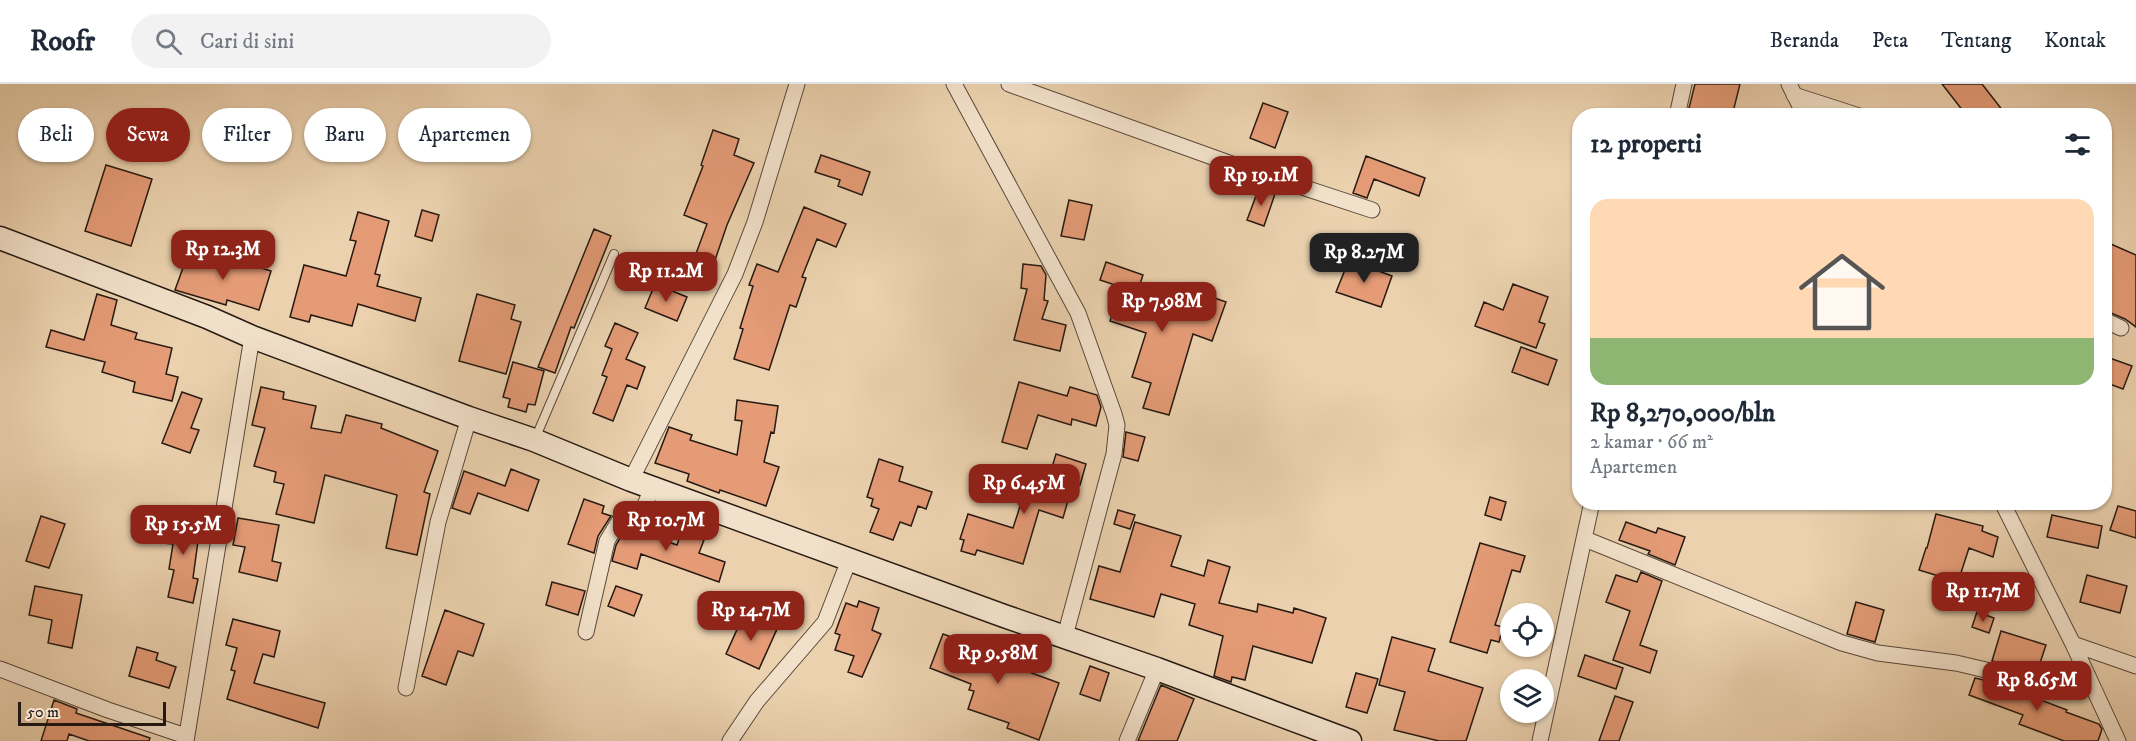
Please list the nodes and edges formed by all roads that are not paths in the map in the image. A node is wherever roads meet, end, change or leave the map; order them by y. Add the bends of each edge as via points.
1 (797, 84) edge
2 (954, 84) edge
3 (1009, 84) edge
4 (1684, 84) edge
5 (1035, 88) edge
6 (1791, 89) edge
7 (1679, 108) edge
8 (1801, 108) edge
9 (1839, 108) edge
10 (1372, 210) dead end
11 (0, 238) edge
12 (614, 254) dead end
13 (2112, 324) edge
14 (2121, 328) dead end
15 (252, 337) junction
16 (469, 418) junction
17 (534, 440) junction
18 (631, 480) junction
19 (653, 486) junction
20 (1590, 510) edge
21 (2006, 510) edge
22 (1584, 538) junction
23 (849, 560) junction
24 (586, 632) dead end
25 (1065, 636) junction
26 (2073, 644) junction
27 (2136, 666) edge
28 (0, 669) edge
29 (1155, 674) junction
30 (2087, 675) junction
31 (406, 688) dead end
32 (186, 739) edge
33 (730, 741) edge
34 (1127, 741) edge
35 (1350, 741) edge
36 (1540, 741) edge
37 (2118, 741) edge

1 - 18 street via 735,274
2 - 25 street via 1078,313 1117,426 1114,454
3 - 5 street
4 - 7 street
5 - 10 street via 1229,163
6 - 8 street
6 - 9 street
11 - 15 street via 207,316
12 - 17 lane
13 - 14 street
15 - 16 street
15 - 32 street
16 - 17 street
16 - 31 street via 438,522
17 - 18 street
18 - 19 street
19 - 23 street
19 - 24 street via 644,507 619,521 607,541
20 - 22 street
21 - 26 street
22 - 30 street via 1851,646 1956,663 2033,681 2063,684
22 - 36 street
23 - 25 street
23 - 33 street via 825,622 757,701
25 - 29 street
26 - 27 street
26 - 30 street
28 - 32 street
29 - 34 street
29 - 35 street
30 - 37 street

